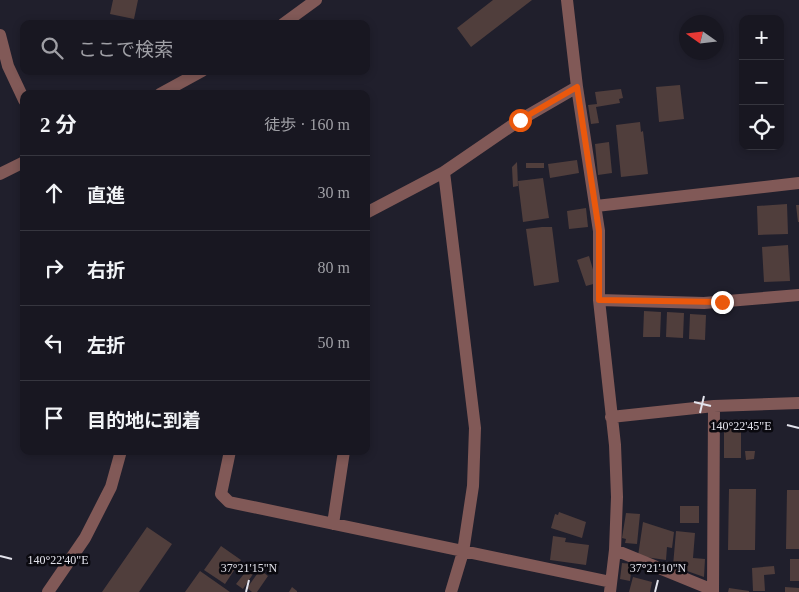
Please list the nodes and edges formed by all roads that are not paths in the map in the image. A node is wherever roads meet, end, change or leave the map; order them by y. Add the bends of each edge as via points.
1 (316, 0) edge
2 (567, 0) edge
3 (288, 20) edge
4 (0, 35) edge
5 (4, 66) edge
6 (195, 75) edge
7 (577, 87) junction
8 (167, 90) edge
9 (20, 93) edge
10 (20, 164) edge
11 (444, 172) junction
12 (0, 174) edge
13 (799, 183) edge
14 (596, 206) junction
15 (370, 212) edge
16 (799, 295) edge
17 (599, 300) junction
18 (799, 403) edge
19 (714, 406) junction
20 (611, 417) junction
21 (120, 455) edge
22 (229, 455) edge
23 (343, 455) edge
24 (333, 524) junction
25 (615, 550) junction
26 (463, 552) junction
27 (611, 587) edge
28 (713, 591) edge
29 (48, 592) edge
30 (451, 592) edge

1 - 3 street
2 - 7 street
4 - 5 street
5 - 9 street
6 - 8 street
7 - 11 street via 520,120
7 - 14 street
10 - 12 street
11 - 15 street
11 - 26 street via 474,428 473,486
13 - 14 street
14 - 17 street
16 - 17 street via 704,303
17 - 20 street
18 - 19 street
19 - 20 street
19 - 28 street
20 - 25 street via 617,496
21 - 29 street via 111,487 85,538
22 - 24 street via 221,494 229,502
23 - 24 street
24 - 26 street
25 - 27 street
25 - 28 street
26 - 27 street
26 - 30 street

